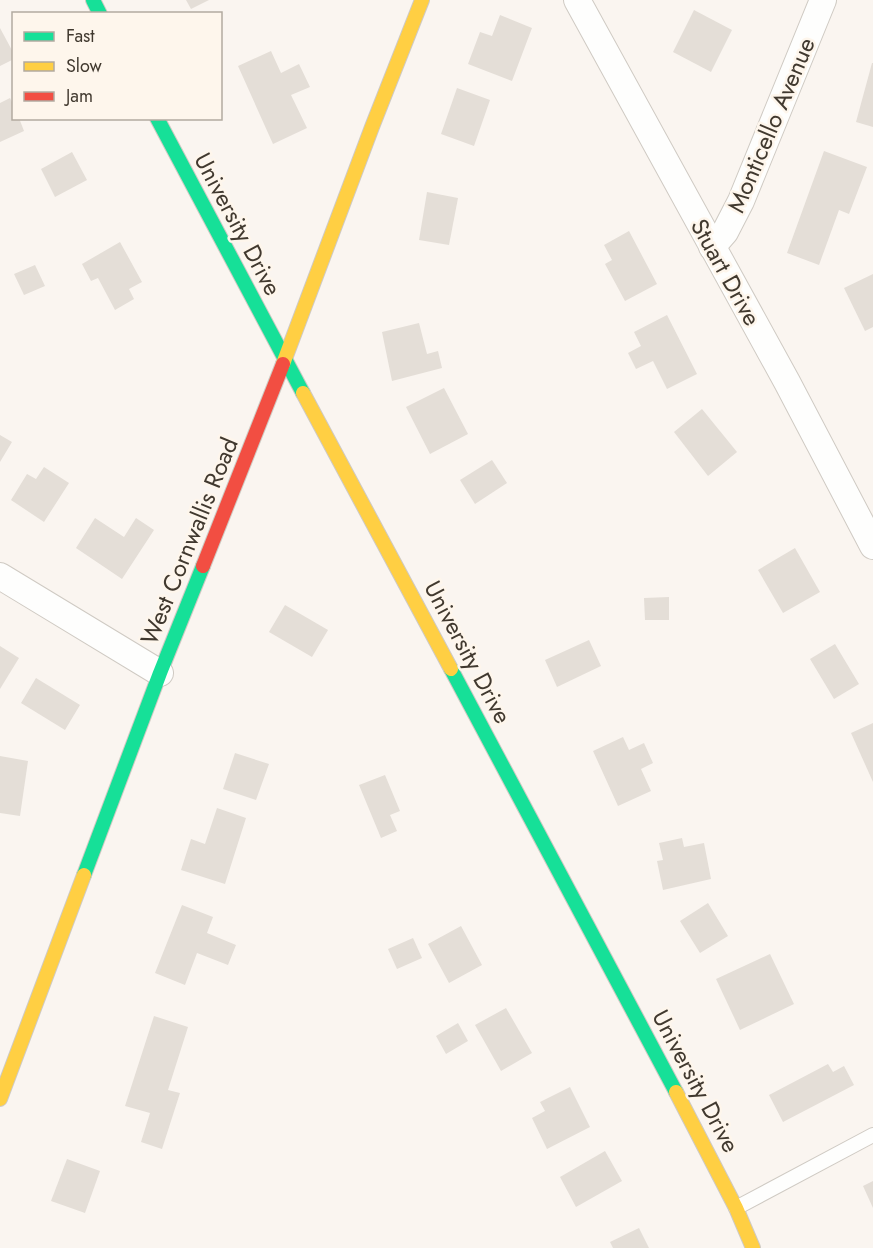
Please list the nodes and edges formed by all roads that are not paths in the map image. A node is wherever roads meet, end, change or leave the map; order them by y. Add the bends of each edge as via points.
1 (422, 0) edge
2 (578, 0) edge
3 (824, 0) edge
4 (158, 120) edge
5 (712, 247) junction
6 (286, 358) junction
7 (873, 546) edge
8 (0, 576) edge
9 (160, 673) junction
10 (0, 1099) edge
11 (873, 1135) edge
12 (736, 1208) junction
13 (759, 1233) dead end
14 (753, 1248) edge

1 - 6 street, West Cornwallis Road
2 - 5 street, Stuart Drive
3 - 5 street, Monticello Avenue via 741,201
4 - 6 street, University Drive
5 - 7 street, Stuart Drive
6 - 9 street, West Cornwallis Road
6 - 12 street, University Drive
8 - 9 street
9 - 10 street, West Cornwallis Road
11 - 12 lane
12 - 13 street, University Drive
12 - 14 street, University Drive

